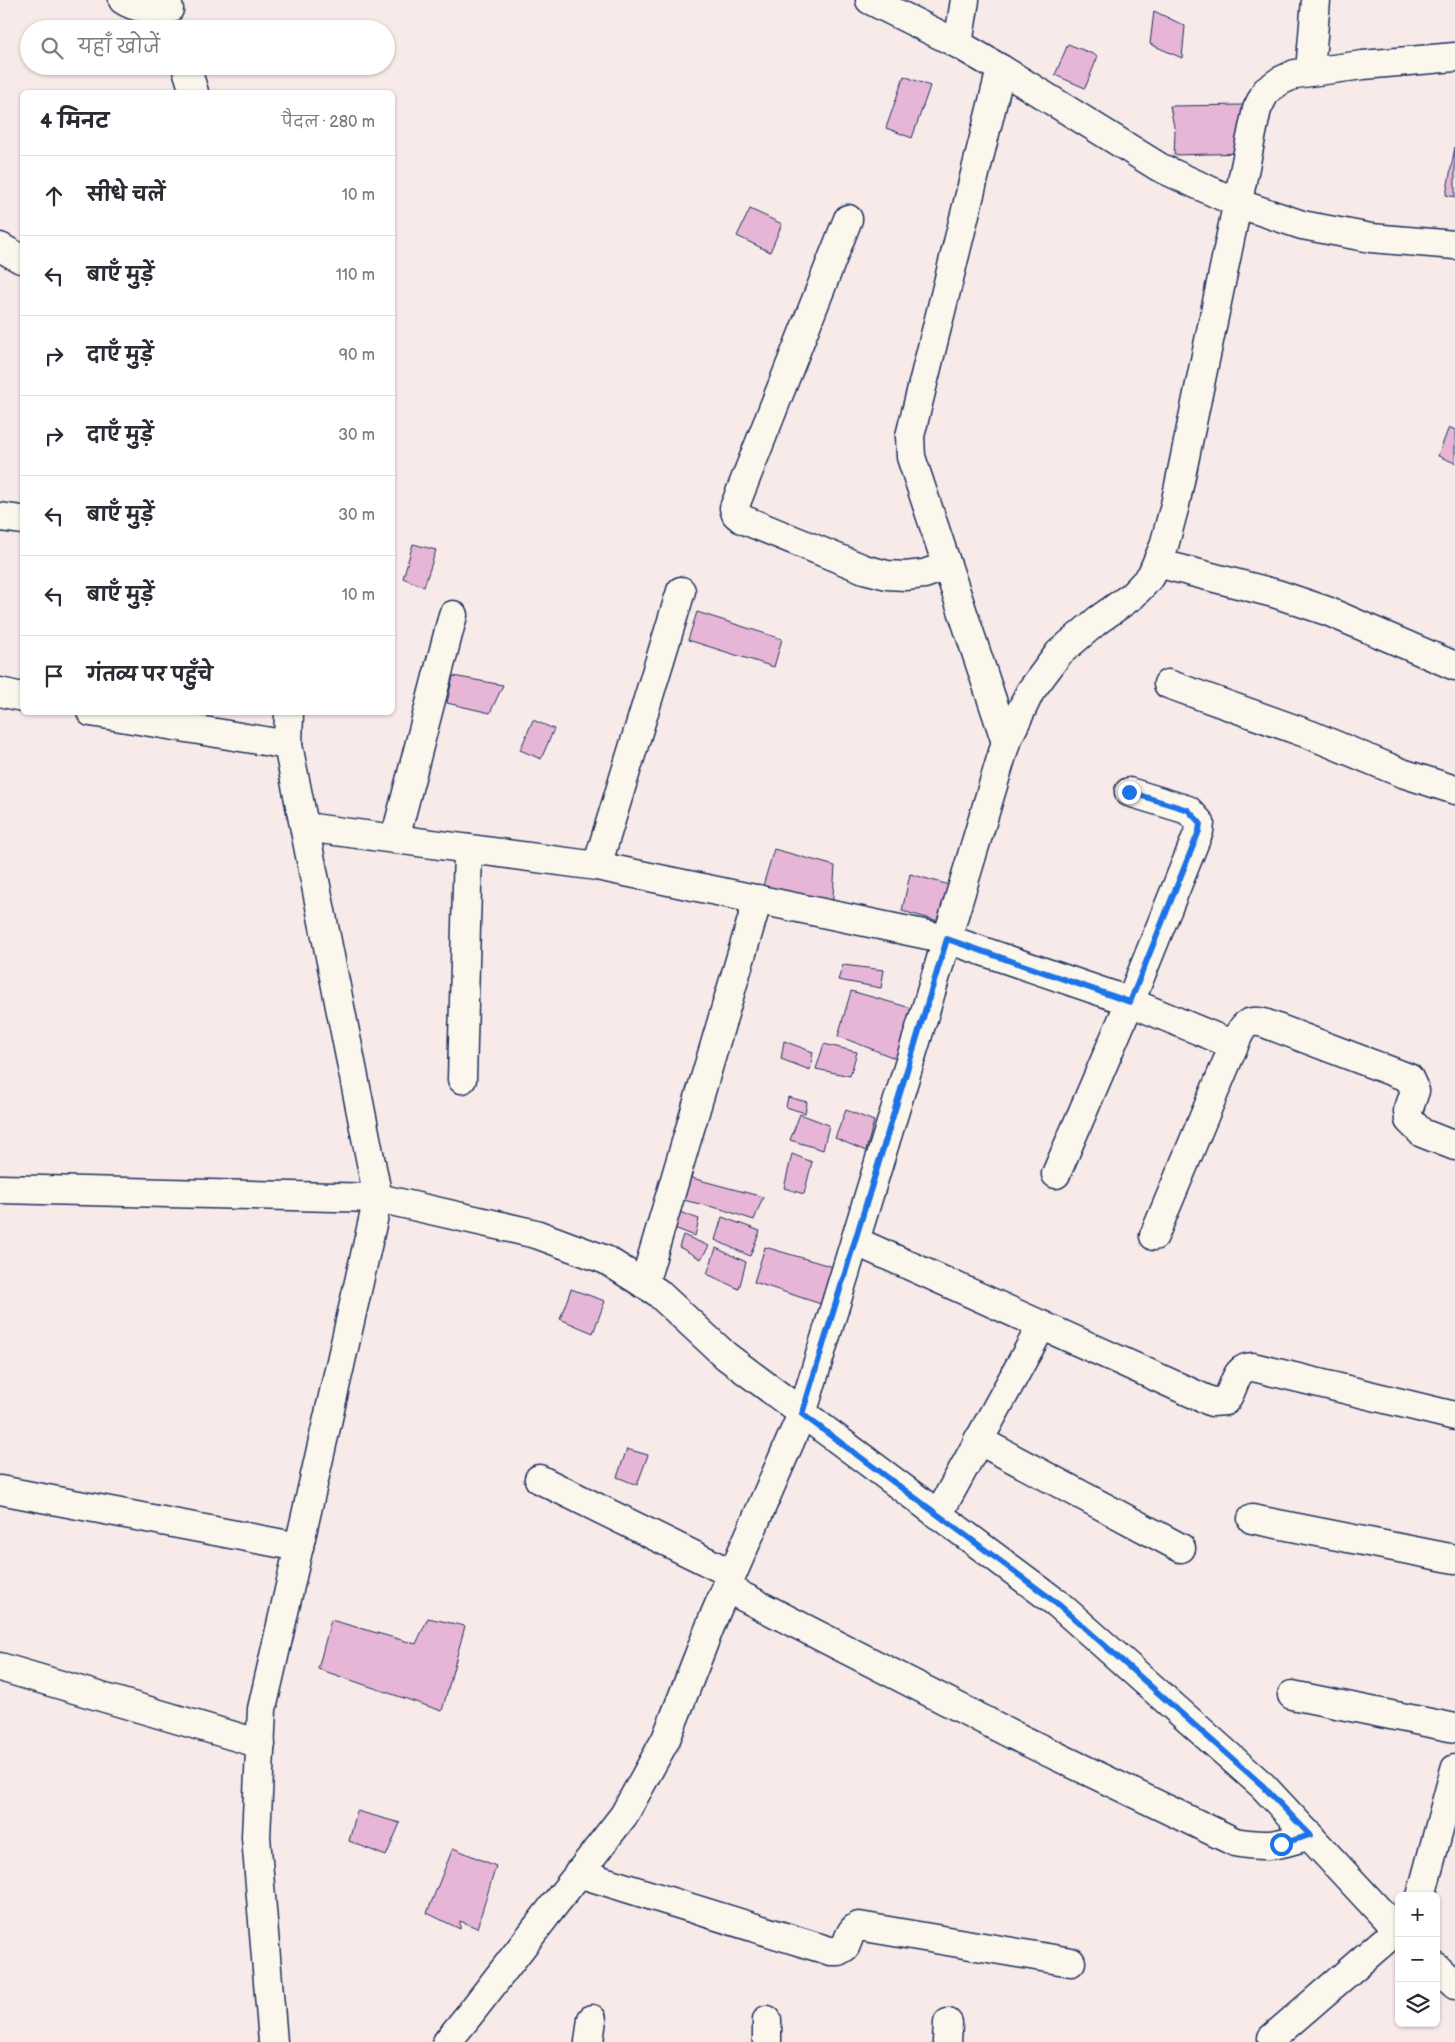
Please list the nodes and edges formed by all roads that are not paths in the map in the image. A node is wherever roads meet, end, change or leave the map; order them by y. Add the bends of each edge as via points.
1 (123, 0) edge
2 (870, 0) edge
3 (965, 0) edge
4 (1316, 0) edge
5 (170, 13) edge
6 (958, 44) junction
7 (1455, 57) edge
8 (1001, 69) junction
9 (1310, 71) junction
10 (189, 75) edge
11 (193, 90) edge
12 (1237, 203) junction
13 (848, 219) dead end
14 (1455, 245) edge
15 (0, 517) edge
16 (20, 520) edge
17 (1157, 563) junction
18 (947, 566) junction
19 (681, 591) dead end
20 (453, 615) dead end
21 (1455, 666) edge
22 (1168, 684) dead end
23 (0, 692) edge
24 (20, 697) edge
25 (109, 715) edge
26 (289, 715) edge
27 (1006, 742) junction
28 (288, 745) junction
29 (1455, 790) edge
30 (1129, 792) dead end
31 (305, 827) junction
32 (395, 839) junction
33 (468, 849) junction
34 (597, 866) junction
35 (758, 899) junction
36 (947, 939) junction
37 (1130, 1002) junction
38 (1234, 1045) junction
39 (462, 1079) dead end
40 (1455, 1146) edge
41 (1056, 1174) dead end
42 (0, 1189) edge
43 (378, 1198) junction
44 (1154, 1236) dead end
45 (855, 1241) junction
46 (644, 1284) junction
47 (1042, 1325) junction
48 (802, 1414) junction
49 (1455, 1416) edge
50 (978, 1440) junction
51 (540, 1479) dead end
52 (0, 1490) edge
53 (938, 1515) junction
54 (1252, 1519) dead end
55 (299, 1547) junction
56 (1182, 1548) dead end
57 (1455, 1559) edge
58 (729, 1581) junction
59 (0, 1667) edge
60 (1292, 1695) dead end
61 (1455, 1728) edge
62 (261, 1744) junction
63 (1455, 1770) edge
64 (1310, 1835) junction
65 (578, 1873) junction
66 (1422, 1892) edge
67 (1395, 1927) edge
68 (1395, 1933) edge
69 (1072, 1962) dead end
70 (1440, 1971) edge
71 (1455, 1985) edge
72 (1272, 2038) dead end
73 (273, 2042) edge
74 (446, 2042) edge

1 - 5 street
2 - 6 street
3 - 6 street
4 - 9 street
6 - 8 street
7 - 9 street
8 - 12 street via 1159,167
8 - 18 street via 910,436 911,457
9 - 12 street via 1280,81 1266,92 1257,109
10 - 11 street
12 - 14 street via 1302,225 1371,238
12 - 17 street via 1174,505
13 - 18 street via 734,508 742,519 887,575 924,574
15 - 16 street
17 - 21 street via 1277,594 1327,611
17 - 27 street via 1152,576 1132,596 1059,653 1030,692
18 - 27 street
19 - 34 street
20 - 32 street
22 - 29 street
23 - 24 street
25 - 28 street
26 - 28 street
27 - 36 street
28 - 31 street
30 - 37 street via 1188,810 1200,823
31 - 32 street
31 - 43 street
32 - 33 street
33 - 34 street
33 - 39 street
34 - 35 street
35 - 36 street
35 - 46 street
36 - 37 street
36 - 45 street
37 - 38 street
37 - 41 street
38 - 40 street via 1242,1028 1256,1020 1408,1078 1415,1091 1408,1111 1409,1120 1422,1133
38 - 44 street
42 - 43 street
43 - 46 street via 536,1234 606,1260
43 - 55 street
45 - 47 street
45 - 48 street
46 - 48 street via 726,1356
47 - 49 street via 1212,1402 1225,1401 1236,1376 1246,1367 1253,1367
47 - 50 street
48 - 53 street
48 - 58 street
50 - 53 street
50 - 56 street
51 - 58 street
52 - 55 street
53 - 64 street via 1058,1604 1263,1786
54 - 57 street
55 - 62 street via 262,1709
58 - 64 street via 1016,1736 1235,1842 1260,1846 1281,1844
58 - 65 street via 666,1739 624,1815
59 - 62 street
60 - 61 street
62 - 73 street via 256,1837
63 - 66 street
64 - 67 street
65 - 69 street via 830,1951 845,1947 854,1928 859,1926
65 - 74 street
68 - 72 street
70 - 71 street

